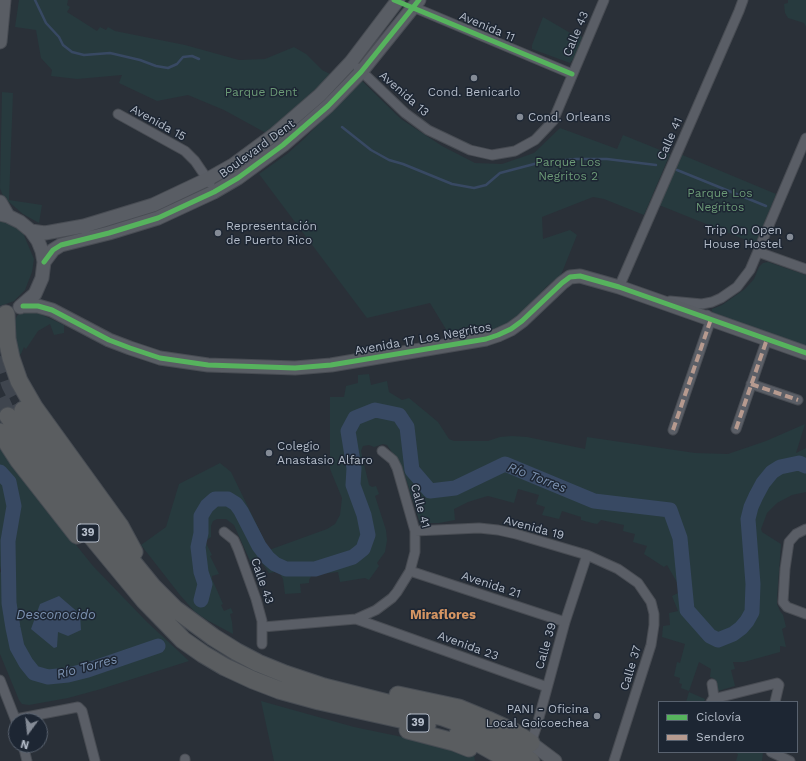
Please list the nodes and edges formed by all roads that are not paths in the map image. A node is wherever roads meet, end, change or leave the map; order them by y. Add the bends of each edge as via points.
1 (4, 0) edge
2 (396, 0) edge
3 (604, 0) edge
4 (743, 0) edge
5 (416, 4) edge
6 (0, 42) edge
7 (351, 62) junction
8 (361, 72) junction
9 (572, 74) junction
10 (118, 114) dead end
11 (275, 134) junction
12 (806, 138) edge
13 (535, 140) joint
14 (284, 145) junction
15 (208, 179) junction
16 (214, 192) junction
17 (0, 202) edge
18 (4, 215) edge
19 (76, 227) junction
20 (31, 231) junction
21 (79, 240) junction
22 (758, 252) junction
23 (44, 262) junction
24 (806, 269) edge
25 (42, 278) junction
26 (619, 287) junction
27 (654, 300) junction
28 (705, 303) junction
29 (22, 306) junction
30 (52, 310) junction
31 (3, 315) edge
32 (711, 319) junction
33 (767, 339) junction
34 (806, 352) edge
35 (751, 384) junction
36 (798, 400) dead end
37 (736, 429) dead end
38 (673, 430) dead end
39 (0, 432) tunnel mouth
40 (382, 451) dead end
41 (806, 529) edge
42 (415, 531) junction
43 (224, 532) dead end
44 (587, 555) junction
45 (410, 571) junction
46 (638, 583) joint
47 (153, 588) junction
48 (806, 614) edge
49 (356, 618) junction
50 (565, 622) junction
51 (263, 627) junction
52 (183, 640) junction
53 (262, 644) dead end
54 (0, 680) edge
55 (712, 684) dead end
56 (547, 687) junction
57 (322, 694) junction
58 (712, 701) edge
59 (775, 701) edge
60 (13, 713) edge
61 (48, 713) edge
62 (530, 743) junction
63 (773, 753) edge
64 (95, 761) edge
65 (493, 761) edge
66 (510, 761) edge
67 (531, 761) edge
68 (555, 761) edge
69 (614, 761) edge
70 (790, 761) edge

1 - 6 street
2 - 5 street, Avenida 11
2 - 7 street, Boulevard Dent
3 - 9 street, Calle 43
4 - 26 street, Calle 41
5 - 8 street, Boulevard Dent
5 - 9 street, Avenida 11
7 - 8 street, Avenida 13
7 - 11 street, Boulevard Dent via 320,95
8 - 13 street, Avenida 13 via 405,113 428,130 470,150 492,155 515,151
8 - 14 street, Boulevard Dent
9 - 13 street, Calle 43 via 553,121
10 - 15 street, Avenida 15 via 185,151 196,161
11 - 14 street
11 - 15 street, Boulevard Dent via 233,165
12 - 22 street
14 - 16 street, Boulevard Dent
15 - 16 street, Avenida 15
15 - 19 street, Boulevard Dent via 153,205
16 - 21 street, Boulevard Dent via 158,218
17 - 18 street
18 - 20 street via 20,222
19 - 20 street, Boulevard Dent via 45,233
19 - 21 street
20 - 23 street via 40,246
21 - 23 street, Boulevard Dent via 53,250
22 - 24 street
22 - 28 street via 750,270 737,287 721,298
23 - 25 street
25 - 29 street via 35,294
25 - 30 street via 43,295
26 - 27 street, Avenida 17 Los Negritos
26 - 30 street, Avenida 17 Los Negritos via 580,276 570,277 522,321 498,336 331,366 295,368 208,365 160,358 109,340
27 - 28 street
27 - 32 street, Avenida 17 Los Negritos
28 - 32 street via 705,313
29 - 30 street, Avenida 17 Los Negritos via 38,306
29 - 31 street
31 - 47 highway via 11,358 19,381 34,407 120,526
32 - 33 street, Avenida 17 Los Negritos
32 - 38 street
33 - 34 street, Avenida 17 Los Negritos
33 - 35 street
35 - 36 street
35 - 37 street
39 - 52 highway via 19,461 139,611
40 - 42 street, Calle 41 via 395,464
41 - 48 street via 791,538 787,552 784,602 787,607
42 - 44 street, Avenida 19 via 471,528 498,530
42 - 45 street, Calle 41 via 415,552
43 - 51 street, Calle 43 via 234,540 238,549
44 - 46 street, Avenida 19 via 618,569
44 - 50 street, Calle 39
45 - 49 street, Calle 41 via 392,598 376,610
45 - 50 street, Avenida 21
46 - 69 street, Calle 37 via 651,602 654,630
47 - 52 highway, 39 via 15,413 87,532 144,600
47 - 57 highway, 39 via 175,609 237,652
49 - 51 street, Avenida 23
49 - 56 street, Avenida 23
50 - 56 street, Calle 39
51 - 53 street, Calle 43
52 - 57 highway, 39 via 203,654 253,680 279,690
54 - 60 street
55 - 58 street
56 - 62 street, Calle 39
57 - 62 highway via 359,687 452,707 514,732
57 - 65 highway via 343,714 454,742
57 - 66 highway, 39 via 448,730 473,740
57 - 67 highway, 39 via 458,722 487,733
58 - 59 street via 777,683 779,685
61 - 64 street via 78,707 82,711
62 - 68 street
63 - 70 street

